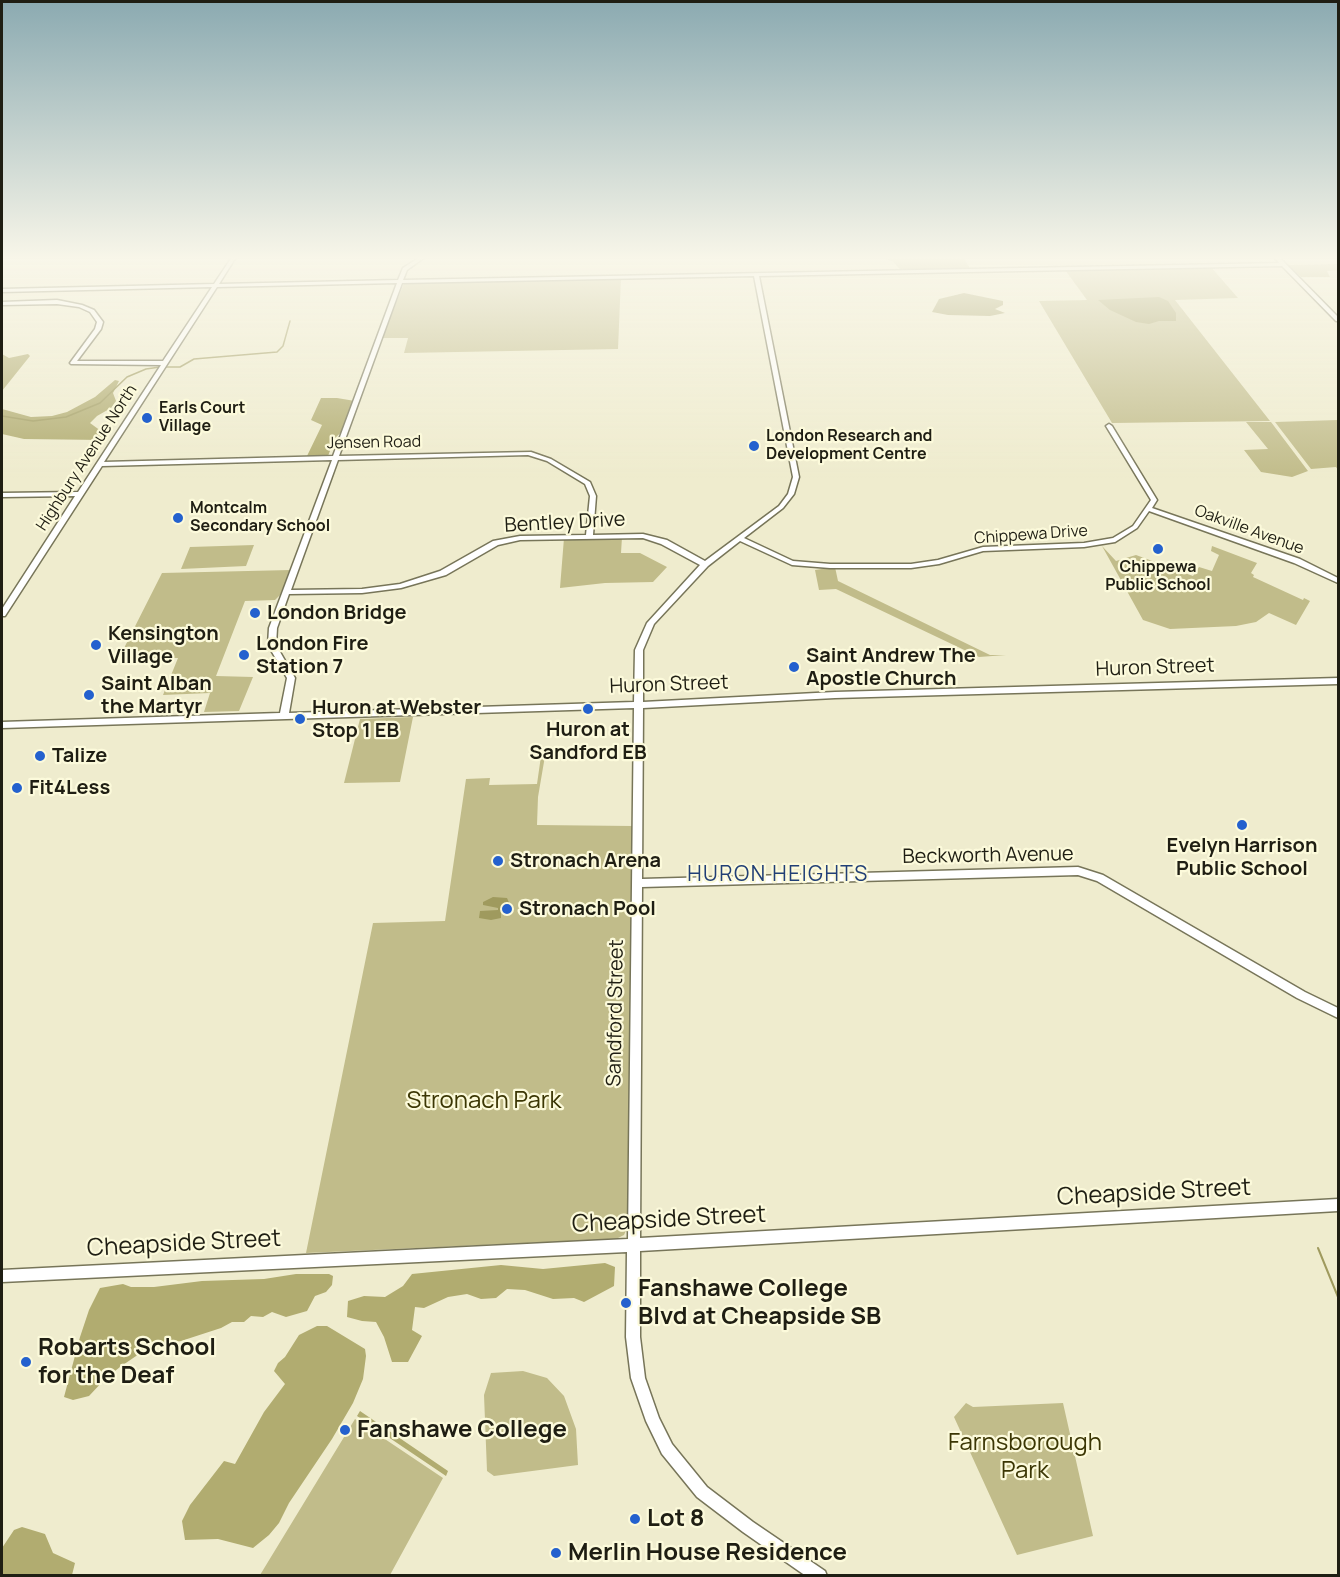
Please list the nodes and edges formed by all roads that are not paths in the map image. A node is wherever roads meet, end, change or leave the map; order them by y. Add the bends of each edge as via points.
1 (97, 331) edge
2 (186, 331) edge
3 (383, 331) edge
4 (767, 331) edge
5 (165, 363) junction
6 (1109, 426) dead end
7 (335, 458) junction
8 (99, 464) junction
9 (79, 494) junction
10 (2, 495) edge
11 (1149, 509) junction
12 (589, 536) junction
13 (740, 539) junction
14 (705, 564) junction
15 (1338, 581) edge
16 (286, 592) junction
17 (2, 614) edge
18 (1338, 681) edge
19 (638, 705) junction
20 (284, 715) junction
21 (2, 725) edge
22 (637, 883) junction
23 (1338, 1012) edge
24 (1338, 1206) edge
25 (633, 1245) junction
26 (2, 1276) edge
27 (820, 1575) edge

1 - 5 street via 73,363
2 - 5 street, Highbury Avenue North
3 - 7 street
4 - 13 street, Sandford Street via 796,477 791,494 781,507
5 - 8 street, Highbury Avenue North
6 - 11 street via 1150,491 1154,500
7 - 8 street, Jensen Road
7 - 12 street, Jensen Road via 516,452 540,456 588,483 593,496
7 - 16 street
8 - 9 street, Highbury Avenue North
9 - 10 street
9 - 17 street, Highbury Avenue North
11 - 13 street, Chippewa Drive via 1128,533 1100,544 983,549 911,566 809,566 785,560
11 - 15 street, Oakville Avenue via 1297,561
12 - 14 street, Bentley Drive via 654,538
12 - 16 street, Bentley Drive via 504,540 443,573 387,589
13 - 14 street, Sandford Street
14 - 19 street, Sandford Street via 651,623 639,650
16 - 20 street via 273,628 272,645 291,678
18 - 19 street, Huron Street via 835,695
19 - 20 street, Huron Street
19 - 22 street, Sandford Street
20 - 21 street, Huron Street
22 - 23 street, Beckworth Avenue via 1078,871 1100,878 1301,995
22 - 25 street, Sandford Street
24 - 25 street, Cheapside Street
25 - 26 street, Cheapside Street
25 - 27 street, Sandford Street via 633,1337 638,1378 667,1449 702,1492

